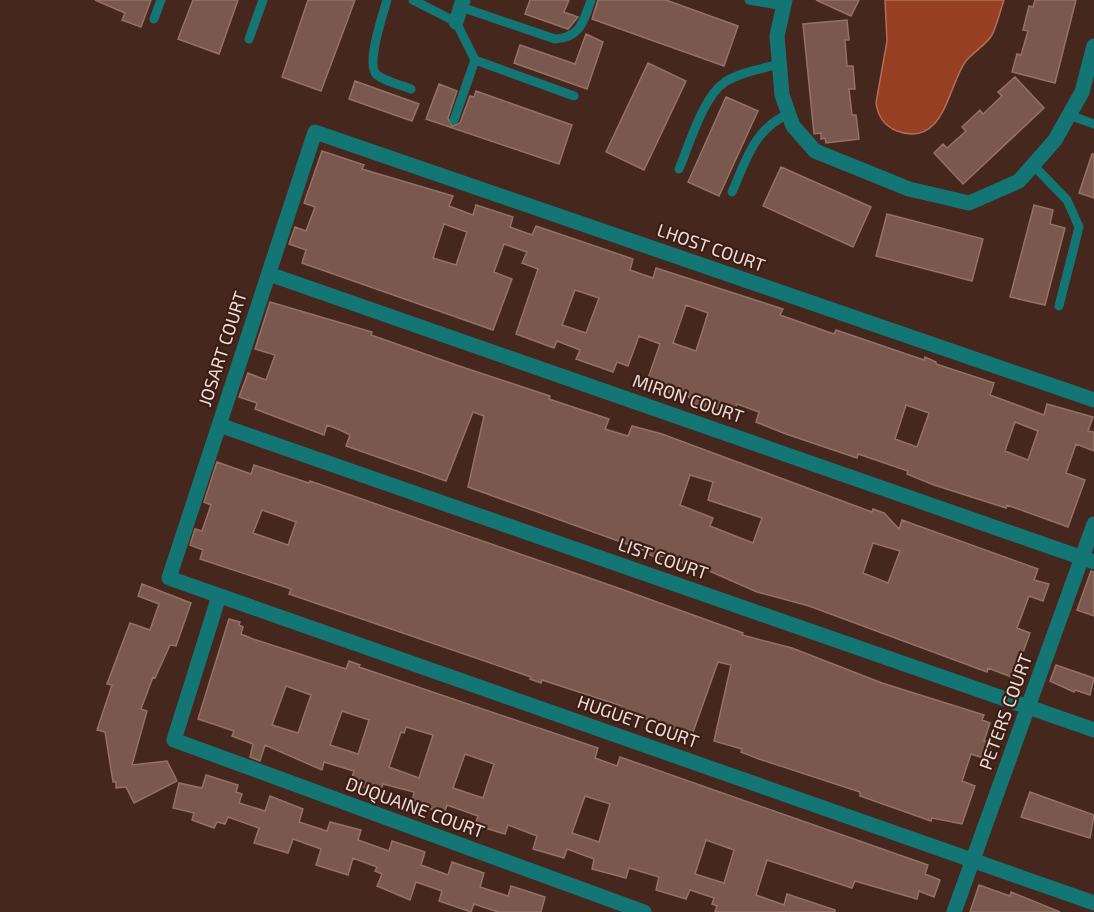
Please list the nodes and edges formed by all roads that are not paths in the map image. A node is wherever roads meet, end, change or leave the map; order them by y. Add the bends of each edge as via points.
1 (161, 0) edge
2 (263, 0) edge
3 (387, 0) edge
4 (412, 0) edge
5 (591, 0) edge
6 (749, 0) edge
7 (784, 3) edge
8 (460, 9) edge
9 (154, 19) dead end
10 (249, 39) dead end
11 (1094, 46) edge
12 (475, 60) junction
13 (1092, 63) edge
14 (779, 64) junction
15 (411, 89) dead end
16 (574, 96) dead end
17 (789, 114) junction
18 (1069, 115) junction
19 (454, 120) dead end
20 (1094, 124) edge
21 (315, 132) joint
22 (1033, 165) junction
23 (679, 170) dead end
24 (732, 192) dead end
25 (269, 274) junction
26 (1059, 306) dead end
27 (1094, 400) edge
28 (219, 425) junction
29 (1094, 524) edge
30 (1088, 560) edge
31 (169, 578) joint
32 (219, 596) junction
33 (1028, 707) junction
34 (1094, 730) edge
35 (973, 860) junction
36 (1094, 903) edge
37 (644, 912) edge
38 (954, 912) edge

1 - 9 lane
2 - 10 lane
3 - 15 lane via 374,52 374,69 377,75
4 - 8 lane
5 - 8 lane via 583,24 568,39 555,39
6 - 7 lane
7 - 14 street via 777,36
8 - 12 lane
11 - 13 street
12 - 16 lane
12 - 19 lane
13 - 18 street
14 - 17 street via 782,95
14 - 23 lane via 724,83 703,112
17 - 22 street via 815,151 909,189 969,203 1019,181
17 - 24 lane via 764,128 755,140
18 - 20 lane
18 - 22 street
21 - 25 street, JOSART COURT
21 - 27 street, LHOST COURT
22 - 26 lane via 1066,200 1079,227
25 - 28 street, JOSART COURT
25 - 30 street, MIRON COURT
28 - 31 street, JOSART COURT
28 - 33 street, LIST COURT
29 - 30 street, PETERS COURT
30 - 33 street, PETERS COURT
31 - 32 street, HUGUET COURT
32 - 35 street, HUGUET COURT
32 - 37 street, DUQUAINE COURT via 174,740
33 - 34 street, LIST COURT
33 - 35 street, PETERS COURT
35 - 36 street, HUGUET COURT
35 - 38 street, PETERS COURT

